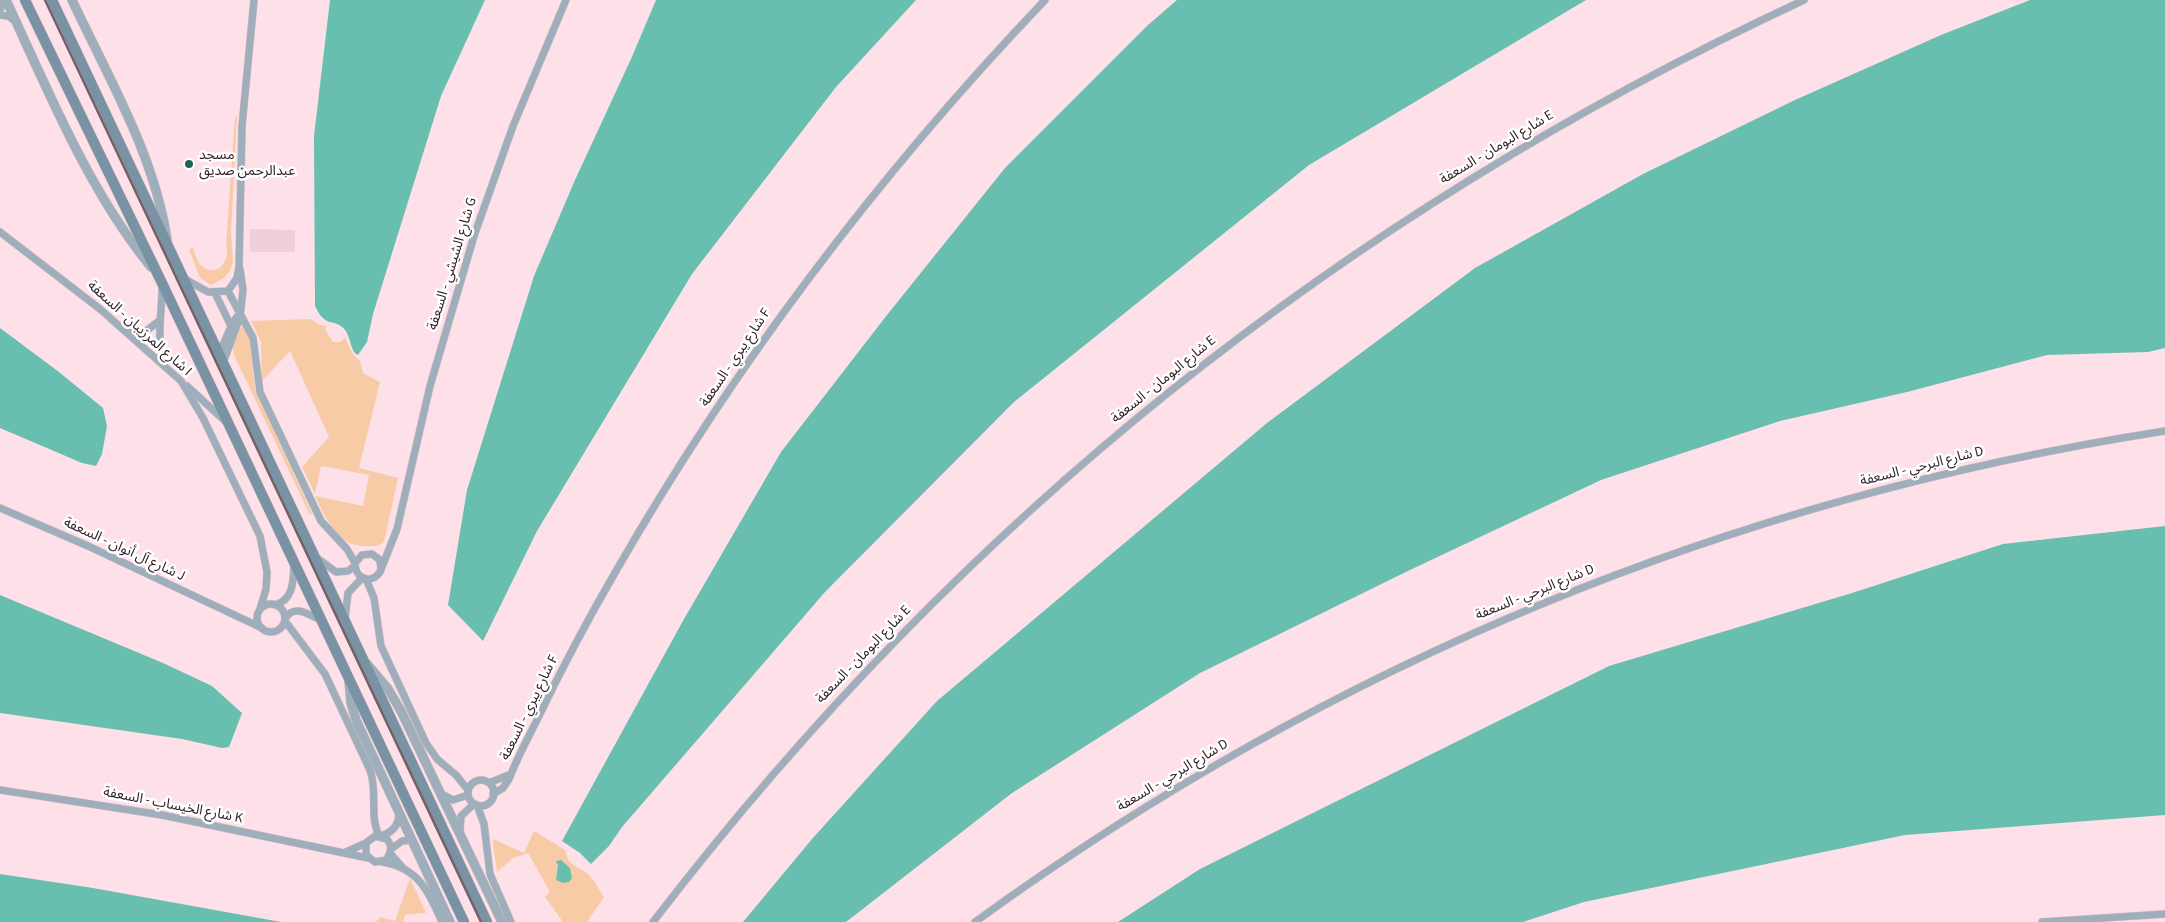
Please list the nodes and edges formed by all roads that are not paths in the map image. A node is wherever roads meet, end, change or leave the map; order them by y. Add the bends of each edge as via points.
1 (5, 0) edge
2 (24, 0) edge
3 (52, 0) edge
4 (72, 0) edge
5 (254, 0) edge
6 (566, 0) edge
7 (1045, 0) edge
8 (1804, 0) edge
9 (0, 10) edge
10 (0, 15) edge
11 (16, 22) junction
12 (0, 232) edge
13 (168, 246) junction
14 (239, 267) junction
15 (184, 278) junction
16 (160, 280) junction
17 (228, 291) junction
18 (215, 293) junction
19 (241, 313) junction
20 (159, 321) junction
21 (232, 326) junction
22 (128, 332) junction
23 (221, 358) junction
24 (164, 365) junction
25 (181, 380) junction
26 (227, 424) junction
27 (2165, 431) edge
28 (0, 508) edge
29 (340, 541) junction
30 (392, 544) junction
31 (366, 554) junction
32 (314, 555) junction
33 (375, 555) junction
34 (294, 565) junction
35 (355, 565) junction
36 (380, 572) junction
37 (364, 579) junction
38 (267, 584) junction
39 (374, 598) junction
40 (275, 604) junction
41 (259, 611) junction
42 (236, 616) junction
43 (344, 619) junction
44 (285, 620) junction
45 (320, 620) junction
46 (262, 628) junction
47 (275, 631) junction
48 (299, 641) junction
49 (364, 660) junction
50 (348, 678) junction
51 (451, 771) junction
52 (511, 774) junction
53 (477, 781) junction
54 (489, 783) junction
55 (0, 790) edge
56 (468, 792) junction
57 (442, 794) junction
58 (493, 794) junction
59 (488, 803) junction
60 (476, 804) junction
61 (399, 812) junction
62 (374, 817) junction
63 (485, 831) junction
64 (379, 836) junction
65 (462, 838) junction
66 (412, 840) junction
67 (366, 842) junction
68 (391, 851) junction
69 (340, 853) junction
70 (368, 858) junction
71 (382, 862) junction
72 (403, 868) junction
73 (2165, 914) edge
74 (442, 922) edge
75 (450, 922) edge
76 (464, 922) edge
77 (487, 922) edge
78 (502, 922) edge
79 (511, 922) edge
80 (653, 922) edge
81 (975, 922) edge
82 (2042, 922) edge

1 - 9 street
1 - 11 street
2 - 16 main road
3 - 13 main road
4 - 13 street via 147,161 162,210
5 - 14 street via 242,126
6 - 30 street, شارع الشيشي - السعفة G via 513,126 474,236 435,367
7 - 52 street, شارع يبري - السعفة F via 964,88 864,206 750,358 666,487 606,588
8 - 80 street, شارع البومان - السعفة E via 1641,80 1479,173 1330,270 1173,387 1031,508 897,638 771,776
10 - 11 street
11 - 16 street via 95,185
12 - 22 street, شارع المرزيبان - السعفة I
13 - 15 main road
14 - 17 street
14 - 19 street via 243,290
15 - 18 street
15 - 23 main road
16 - 20 street
16 - 26 main road
17 - 18 street
17 - 19 street
18 - 21 street
19 - 21 street
19 - 23 street
19 - 29 street via 255,345 260,392 321,521
20 - 22 street via 146,331
20 - 24 street
21 - 23 street
22 - 24 street, شارع المرزيبان - السعفة I
23 - 32 main road
24 - 25 street, شارع المرزيبان - السعفة I
25 - 26 street
25 - 38 street, شارع المرزيبان - السعفة I via 260,536
26 - 34 main road
27 - 81 street, شارع البرحي - السعفة D via 2012,458 1866,493 1714,539 1557,596 1372,680 1232,754 1097,837
28 - 42 street, شارع آل أنوان - السعفة J
29 - 31 street
29 - 35 street
30 - 33 street
30 - 36 street, شارع الشيشي - السعفة G
31 - 33 street
31 - 35 street via 360,556
32 - 35 street via 336,572 348,571
32 - 43 main road
33 - 36 street via 380,560
34 - 40 street via 290,594
34 - 45 main road
35 - 37 street via 357,573
36 - 37 street via 373,579
36 - 39 street, شارع الشيشي - السعفة G
37 - 39 street
37 - 43 street via 348,592
38 - 40 street, شارع المرزيبان - السعفة I
38 - 41 street, شارع المرزيبان - السعفة I
39 - 51 street via 384,655 429,748
40 - 41 street via 266,605
40 - 44 street via 284,612
41 - 42 street via 248,616
41 - 46 street via 257,621
42 - 46 street, شارع آل أنوان - السعفة J
43 - 49 main road
44 - 45 street via 290,612 299,610
44 - 47 street
44 - 48 street
45 - 50 main road
46 - 47 street
47 - 48 street
48 - 62 street via 325,674 370,770 375,792
49 - 57 street via 395,700
49 - 77 main road
50 - 61 street via 356,720
50 - 76 main road
51 - 53 street
51 - 56 street
52 - 54 street, شارع يبري - السعفة F
52 - 58 street, شارع يبري - السعفة F via 506,784
53 - 54 street
53 - 56 street via 471,784
54 - 58 street
55 - 69 street, شارع الخيساب - السعفة K via 171,817
56 - 57 street via 453,800
56 - 60 street
57 - 65 street
58 - 59 street
59 - 60 street
59 - 63 street
60 - 63 street
60 - 65 street via 459,820
61 - 64 street via 396,826
61 - 66 street
62 - 64 street
62 - 67 street
63 - 79 street via 490,874
64 - 67 street
64 - 68 street via 389,842
65 - 78 street
66 - 68 street via 402,840
66 - 75 street
67 - 69 street via 354,850
67 - 70 street
68 - 71 street
68 - 72 street
69 - 70 street, شارع الخيساب - السعفة K
70 - 71 street
71 - 72 street
72 - 74 street via 425,886
73 - 82 street

